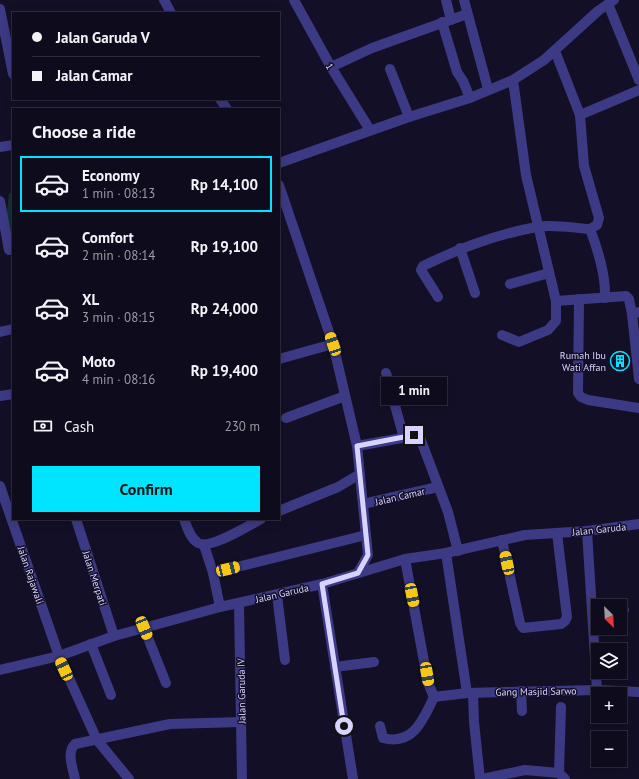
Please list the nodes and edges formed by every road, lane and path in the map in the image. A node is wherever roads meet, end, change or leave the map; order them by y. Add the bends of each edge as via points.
1 (164, 0) edge
2 (294, 0) edge
3 (446, 0) edge
4 (464, 0) edge
5 (611, 2) edge
6 (0, 9) edge
7 (170, 12) edge
8 (467, 14) junction
9 (447, 21) junction
10 (11, 51) edge
11 (554, 51) junction
12 (12, 62) edge
13 (330, 67) junction
14 (390, 69) dead end
15 (513, 80) junction
16 (639, 80) edge
17 (488, 89) junction
18 (639, 90) edge
19 (470, 98) junction
20 (580, 115) junction
21 (409, 117) junction
22 (370, 130) junction
23 (12, 145) edge
24 (0, 147) edge
25 (280, 163) edge
26 (280, 188) edge
27 (0, 201) edge
28 (538, 227) junction
29 (590, 229) junction
30 (460, 248) junction
31 (7, 250) edge
32 (549, 273) junction
33 (510, 284) dead end
34 (475, 293) dead end
35 (438, 297) dead end
36 (605, 298) junction
37 (579, 299) junction
38 (556, 301) junction
39 (635, 313) edge
40 (12, 329) edge
41 (0, 332) edge
42 (502, 336) dead end
43 (333, 344) junction
44 (280, 359) edge
45 (386, 373) dead end
46 (639, 380) edge
47 (12, 394) edge
48 (0, 396) edge
49 (346, 396) junction
50 (639, 408) edge
51 (286, 418) dead end
52 (404, 438) junction
53 (357, 446) junction
54 (360, 474) junction
55 (438, 487) junction
56 (1, 491) edge
57 (363, 504) junction
58 (280, 511) edge
59 (11, 512) edge
60 (14, 520) edge
61 (76, 520) edge
62 (184, 520) edge
63 (259, 520) edge
64 (639, 524) edge
65 (587, 531) junction
66 (557, 532) junction
67 (366, 535) junction
68 (502, 540) junction
69 (204, 545) junction
70 (458, 551) junction
71 (446, 553) junction
72 (368, 555) junction
73 (405, 559) junction
74 (385, 564) junction
75 (213, 573) junction
76 (358, 573) junction
77 (322, 584) junction
78 (277, 595) junction
79 (594, 599) edge
80 (239, 604) junction
81 (220, 607) junction
82 (144, 628) junction
83 (596, 635) edge
84 (114, 636) junction
85 (91, 644) junction
86 (58, 656) junction
87 (285, 660) dead end
88 (374, 662) dead end
89 (335, 667) junction
90 (0, 669) edge
91 (166, 683) dead end
92 (598, 687) edge
93 (591, 690) edge
94 (627, 691) edge
95 (521, 692) junction
96 (639, 692) edge
97 (470, 693) junction
98 (111, 694) dead end
99 (434, 697) junction
100 (561, 707) dead end
101 (522, 711) dead end
102 (242, 722) junction
103 (380, 726) dead end
104 (97, 740) junction
105 (562, 776) edge
106 (75, 779) edge
107 (129, 779) edge
108 (242, 779) edge
109 (353, 779) edge
110 (481, 779) edge

1 - 7 street
2 - 13 street, 1
3 - 9 street
4 - 8 street
5 - 11 street
5 - 16 street
6 - 10 street
8 - 9 street
8 - 17 street
9 - 13 street via 372,48
9 - 19 street via 457,72
10 - 12 street
11 - 15 street
11 - 20 street
13 - 22 street, 1
14 - 21 street
15 - 17 street
15 - 28 street via 526,175
17 - 19 street
18 - 20 street
19 - 21 street
20 - 29 street via 584,166 599,218 597,225
21 - 22 street
22 - 25 street
23 - 24 street
26 - 43 street
27 - 31 street
28 - 29 street
28 - 30 street via 478,241
28 - 32 street
29 - 36 street via 602,268
30 - 34 street
30 - 35 street via 423,266 421,270
32 - 33 street
32 - 38 street
36 - 37 street
36 - 39 street via 626,296
37 - 38 street
37 - 50 street via 578,393 588,400
38 - 42 street via 556,321 548,330 519,342
39 - 46 street
40 - 41 street
43 - 44 street
43 - 49 street
45 - 52 street
47 - 48 street
49 - 51 street
49 - 53 street
52 - 53 street, Jalan Camar
52 - 55 street, Jalan Camar via 419,435
53 - 54 street
54 - 57 street
54 - 58 street via 338,487
55 - 57 street, Jalan Camar
55 - 70 street via 448,512
56 - 59 street, Jalan Rajawali
57 - 67 street
60 - 86 street, Jalan Rajawali
61 - 84 street, Jalan Merpati
62 - 69 street via 192,537
63 - 69 street via 235,534
64 - 65 street, Jalan Garuda
65 - 66 street, Jalan Garuda
65 - 79 street
66 - 68 street, Jalan Garuda
66 - 68 street via 567,617 561,624 524,628 520,623
67 - 72 street
67 - 75 street
68 - 70 street, Jalan Garuda
69 - 75 street
70 - 71 street, Jalan Garuda
71 - 73 street, Jalan Garuda
71 - 97 street
72 - 74 street
72 - 76 street
73 - 74 street, Jalan Garuda
73 - 99 street via 428,683
74 - 76 street, Jalan Garuda
75 - 81 street
76 - 77 street, Jalan Garuda
77 - 78 street, Jalan Garuda
77 - 89 street
78 - 80 street, Jalan Garuda
78 - 87 street
80 - 81 street, Jalan Garuda
80 - 102 street, Jalan Garuda IV
81 - 82 street, Jalan Garuda
82 - 84 street, Jalan Garuda
82 - 91 street
83 - 92 street
84 - 85 street, Jalan Garuda
85 - 86 street, Jalan Garuda
85 - 98 street
86 - 90 street, Jalan Garuda
86 - 104 street, Jalan Rajawali
88 - 89 street
89 - 109 street
93 - 95 street, Gang Masjid Sarwo
94 - 96 street, Gang Masjid Sarwo
95 - 97 street, Gang Masjid Sarwo
95 - 101 street
97 - 99 street, Gang Masjid Sarwo
97 - 110 street
99 - 103 street via 421,722 406,737 398,740 382,738
100 - 105 street
102 - 104 street via 170,724
102 - 108 street, Jalan Garuda IV
104 - 106 street via 75,744 71,748
104 - 107 street, Jalan Rajawali
105 - 110 street via 525,770

